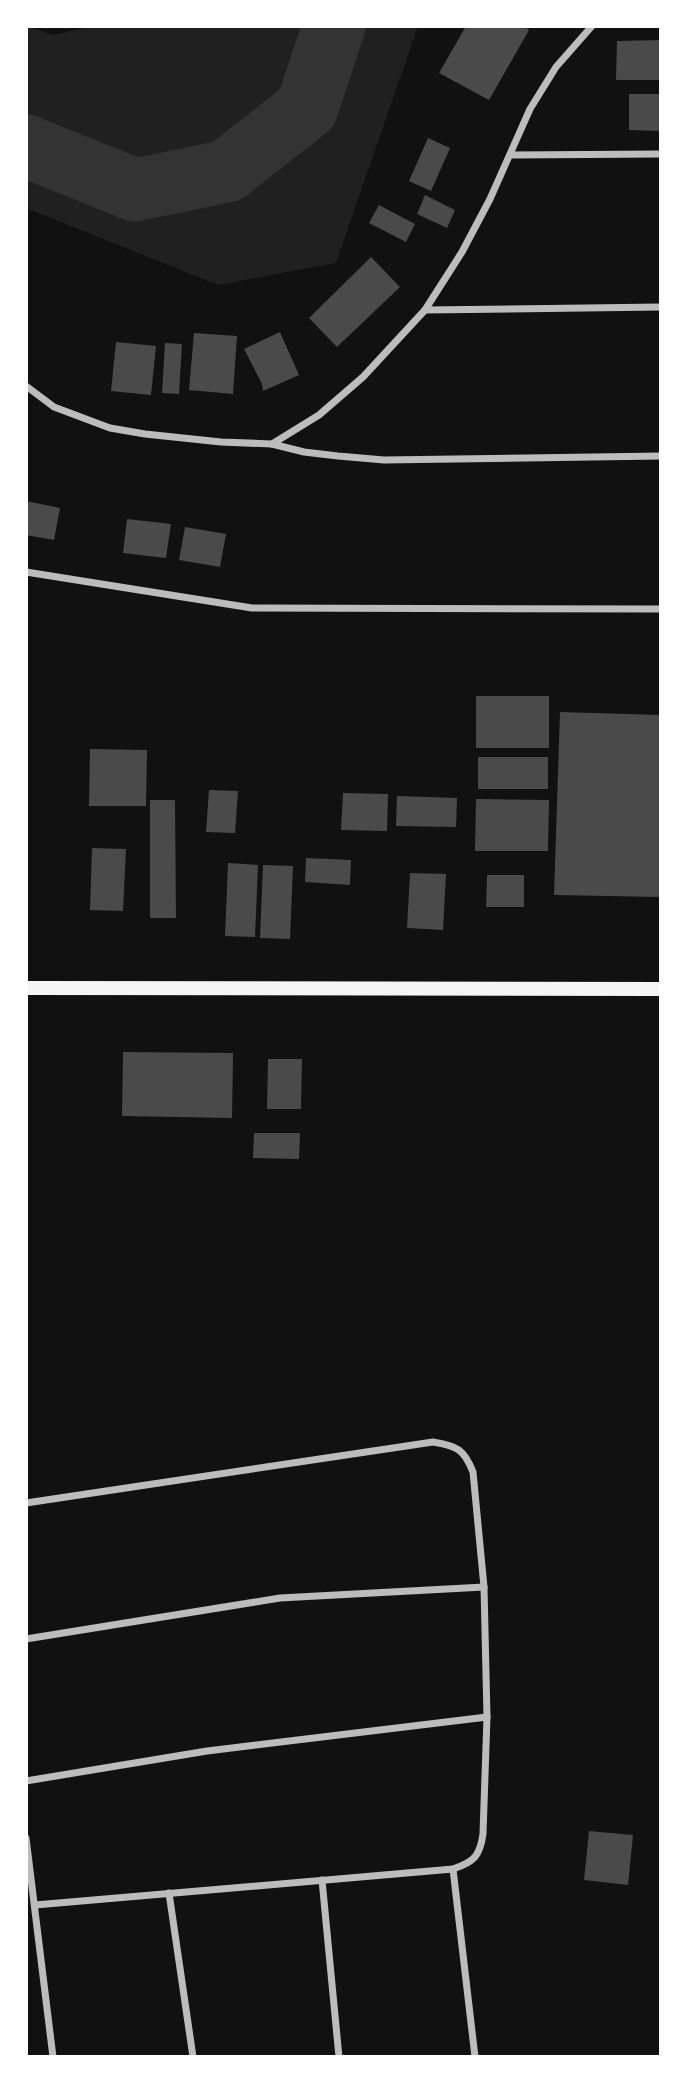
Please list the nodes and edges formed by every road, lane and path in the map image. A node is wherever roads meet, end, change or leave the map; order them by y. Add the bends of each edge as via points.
1 (592, 26) edge
2 (661, 154) edge
3 (510, 155) junction
4 (661, 307) edge
5 (425, 310) junction
6 (26, 386) edge
7 (272, 444) junction
8 (661, 456) edge
9 (26, 572) edge
10 (661, 609) edge
11 (26, 988) edge
12 (661, 989) edge
13 (26, 1503) edge
14 (484, 1587) junction
15 (26, 1639) edge
16 (487, 1717) junction
17 (26, 1782) edge
18 (26, 1838) edge
19 (453, 1869) junction
20 (322, 1880) junction
21 (169, 1894) junction
22 (35, 1905) junction
23 (52, 2057) edge
24 (193, 2057) edge
25 (339, 2057) edge
26 (475, 2057) edge

1 - 3 street via 556,66
2 - 3 street
3 - 5 street via 462,252
4 - 5 street
5 - 7 street via 363,377 319,415
6 - 7 street via 54,407 110,428
7 - 8 street via 384,460
9 - 10 street via 252,608
11 - 12 main road
13 - 14 street via 433,1442 453,1445 467,1456 473,1472
14 - 15 street via 280,1598
14 - 16 street
16 - 17 street via 207,1751
16 - 19 street via 481,1846 476,1858
18 - 22 street
19 - 20 street
19 - 26 street
20 - 21 street
20 - 25 street
21 - 22 street
21 - 24 street
22 - 23 street

